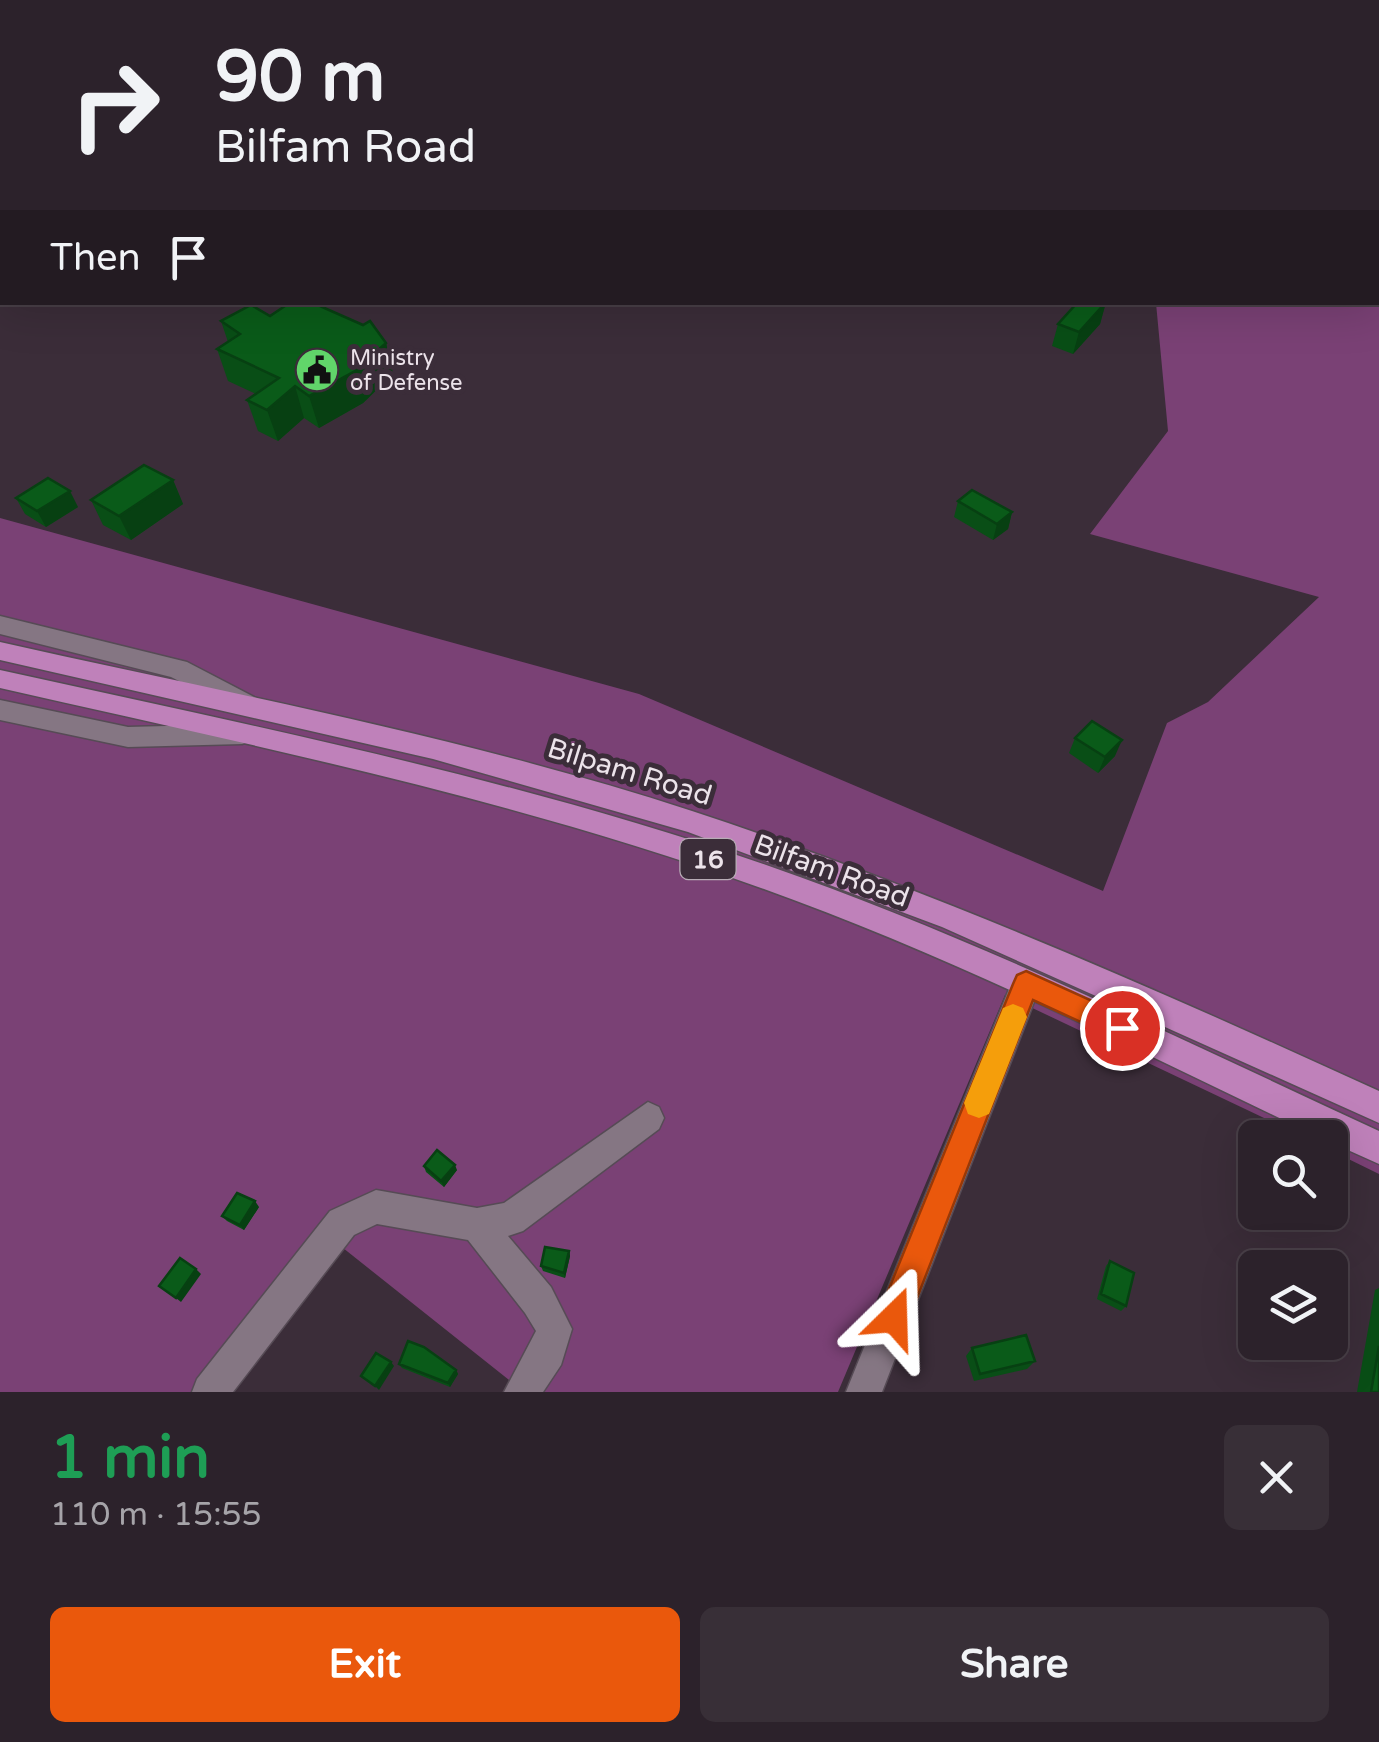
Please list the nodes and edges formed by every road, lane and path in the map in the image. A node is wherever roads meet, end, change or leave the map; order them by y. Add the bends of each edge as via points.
1 (0, 624) edge
2 (0, 651) edge
3 (0, 679) edge
4 (0, 710) edge
5 (249, 722) junction
6 (1026, 984) junction
7 (1379, 1106) edge
8 (648, 1118) dead end
9 (1379, 1148) edge
10 (477, 1225) junction
11 (210, 1392) edge
12 (522, 1392) edge
13 (864, 1392) edge

1 - 5 street via 178,668
2 - 5 main road, Bilpam Road / 16
3 - 5 main road, Bilfam Road / 16
4 - 5 street via 117,736
5 - 6 main road, Bilfam Road / 16 via 678,848
5 - 7 main road, Bilpam Road / 16 via 550,779 740,839 982,927
6 - 9 main road, Bilfam Road / 16
6 - 13 street
8 - 10 street via 511,1219
10 - 11 street via 376,1206 342,1223
10 - 12 street via 554,1329 548,1352

